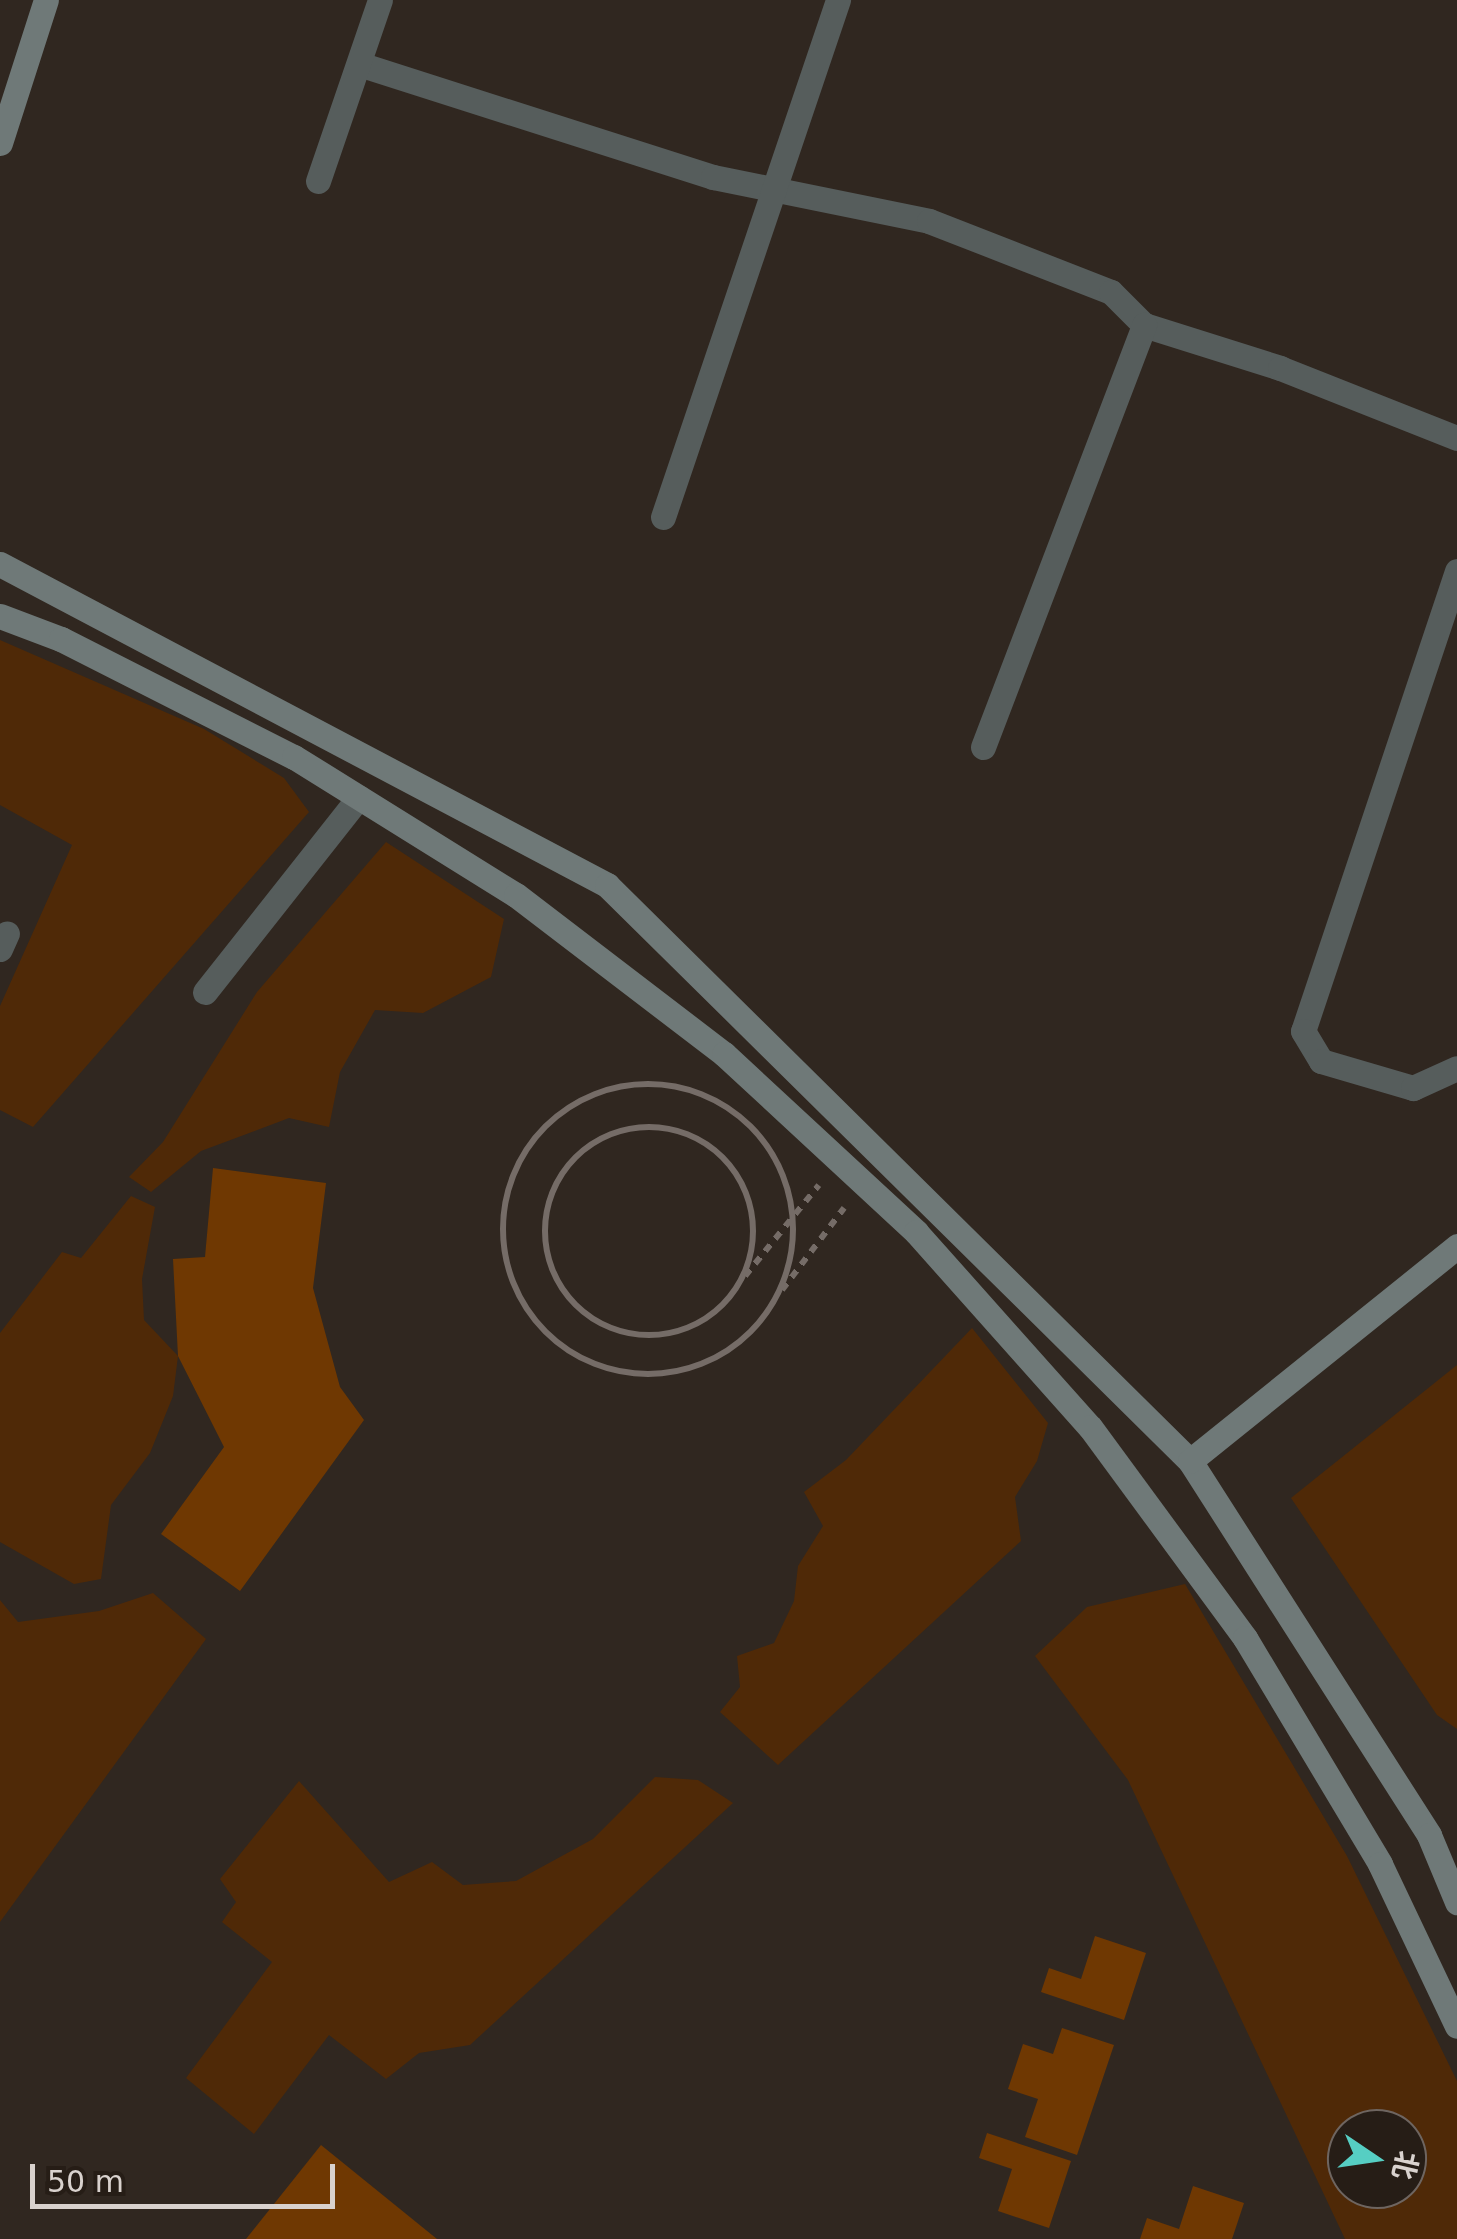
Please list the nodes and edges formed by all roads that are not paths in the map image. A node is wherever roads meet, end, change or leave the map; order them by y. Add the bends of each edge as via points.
1 (46, 0) edge
2 (380, 0) edge
3 (838, 0) edge
4 (359, 64) junction
5 (0, 143) edge
6 (318, 181) dead end
7 (779, 186) junction
8 (1144, 325) junction
9 (1457, 438) edge
10 (662, 517) dead end
11 (0, 564) edge
12 (1457, 571) edge
13 (0, 616) edge
14 (983, 747) dead end
15 (359, 797) junction
16 (204, 992) dead end
17 (1457, 1068) edge
18 (1457, 1246) edge
19 (1190, 1461) junction
20 (1429, 1835) junction
21 (1457, 1849) edge
22 (1457, 1902) edge
23 (1457, 2026) edge

1 - 5 street
2 - 4 street
3 - 7 street
4 - 6 street
4 - 7 street via 712,177
7 - 8 street via 929,221 1111,292
7 - 10 street
8 - 9 street via 1280,368
8 - 14 street
11 - 19 street via 607,885
12 - 17 street via 1303,1031 1321,1062 1413,1088
13 - 15 street via 261,740
15 - 16 street
15 - 23 street via 531,906 724,1054 916,1232 1090,1427 1245,1638 1380,1864
18 - 19 street
19 - 20 street
20 - 21 street
20 - 22 street

